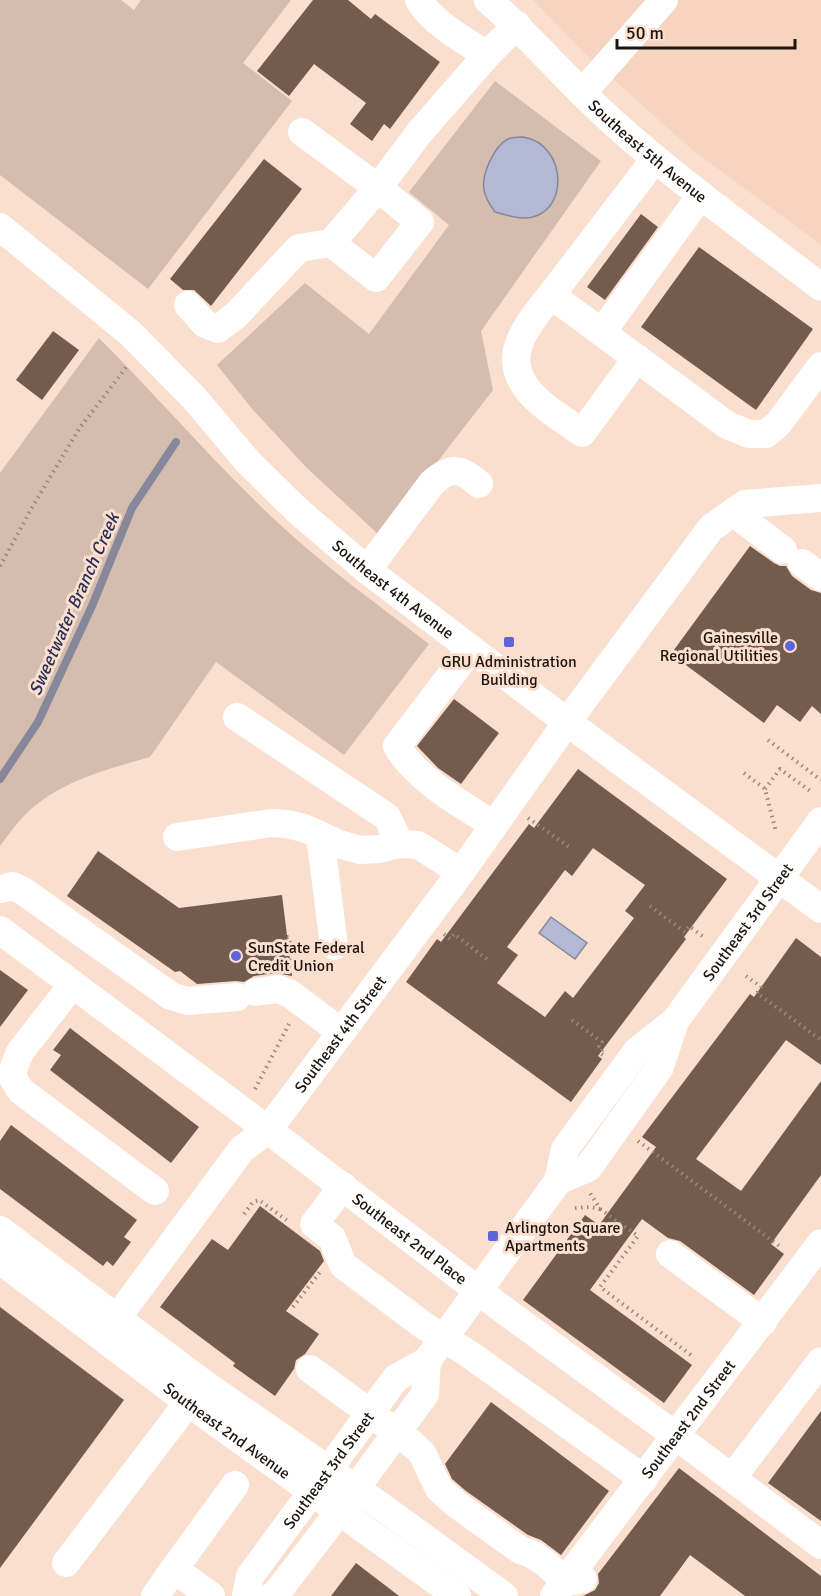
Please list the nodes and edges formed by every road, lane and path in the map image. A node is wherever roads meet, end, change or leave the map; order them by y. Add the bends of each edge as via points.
1 (419, 0) edge
2 (488, 0) edge
3 (664, 0) edge
4 (516, 25) junction
5 (488, 55) junction
6 (582, 93) junction
7 (302, 132) dead end
8 (655, 159) junction
9 (378, 188) junction
10 (701, 195) junction
11 (0, 227) edge
12 (331, 243) junction
13 (821, 287) edge
14 (551, 295) junction
15 (188, 305) dead end
16 (602, 332) junction
17 (637, 358) junction
18 (130, 362) dead end
19 (821, 366) edge
20 (479, 484) dead end
21 (821, 498) edge
22 (733, 512) junction
23 (802, 563) edge
24 (0, 566) edge
25 (367, 570) junction
26 (471, 649) junction
27 (237, 717) dead end
28 (567, 722) junction
29 (768, 740) dead end
30 (744, 773) dead end
31 (821, 780) edge
32 (765, 789) junction
33 (813, 793) dead end
34 (527, 817) dead end
35 (821, 821) edge
36 (494, 825) junction
37 (776, 832) dead end
38 (320, 835) junction
39 (177, 837) dead end
40 (400, 844) junction
41 (572, 849) dead end
42 (460, 872) junction
43 (780, 878) junction
44 (0, 889) edge
45 (650, 906) dead end
46 (821, 909) edge
47 (0, 930) edge
48 (441, 932) dead end
49 (706, 939) dead end
50 (334, 946) dead end
51 (488, 960) dead end
52 (746, 976) dead end
53 (74, 984) junction
54 (293, 1016) dead end
55 (573, 1020) dead end
56 (341, 1032) junction
57 (821, 1040) edge
58 (612, 1061) dead end
59 (5, 1082) edge
60 (255, 1090) dead end
61 (268, 1130) junction
62 (629, 1134) dead end
63 (343, 1186) junction
64 (589, 1189) dead end
65 (155, 1191) dead end
66 (575, 1208) dead end
67 (600, 1209) junction
68 (0, 1230) edge
69 (821, 1243) edge
70 (782, 1248) dead end
71 (670, 1254) dead end
72 (0, 1260) edge
73 (478, 1290) junction
74 (763, 1322) junction
75 (110, 1327) junction
76 (435, 1350) junction
77 (691, 1355) dead end
78 (821, 1361) edge
79 (310, 1369) dead end
80 (196, 1393) junction
81 (370, 1413) junction
82 (397, 1432) junction
83 (676, 1436) junction
84 (328, 1470) junction
85 (732, 1478) junction
86 (644, 1479) junction
87 (235, 1485) dead end
88 (355, 1488) junction
89 (312, 1492) junction
90 (338, 1512) junction
91 (821, 1545) edge
92 (66, 1563) dead end
93 (174, 1569) junction
94 (560, 1588) edge
95 (155, 1596) edge
96 (211, 1596) edge
97 (246, 1596) edge
98 (272, 1596) edge
99 (457, 1596) edge
100 (504, 1596) edge

1 - 5 street via 443,25
2 - 4 street, Southeast 5th Avenue
3 - 6 street
4 - 5 street
4 - 6 street, Southeast 5th Avenue
5 - 9 street via 419,133
6 - 8 street, Southeast 5th Avenue
7 - 9 street
8 - 10 street, Southeast 5th Avenue
8 - 14 street
9 - 12 street
9 - 12 street via 420,222 376,278
10 - 13 street, Southeast 5th Avenue
10 - 16 street
11 - 25 street, Southeast 4th Avenue via 130,333 195,399 248,462
12 - 15 street via 298,248 218,329 206,324
14 - 16 street
14 - 17 street via 519,343 517,365 521,383 532,396 565,421 582,433
16 - 17 street
17 - 19 street via 727,425 749,434 766,434 778,424
18 - 24 path via 79,429
20 - 25 street via 466,473 452,471 441,475
21 - 22 street, Southeast 4th Street via 745,504
22 - 23 street
22 - 28 street, Southeast 4th Street via 711,528
25 - 26 street, Southeast 4th Avenue
26 - 28 street, Southeast 4th Avenue
26 - 36 street via 397,746 405,761 454,800
27 - 40 street via 387,817
28 - 36 street, Southeast 4th Street
28 - 43 street, Southeast 4th Avenue
29 - 31 path
30 - 32 path
32 - 33 path via 780,769
32 - 37 path
34 - 41 path
35 - 43 street, Southeast 3rd Street
36 - 42 street, Southeast 4th Street
38 - 39 street via 271,823
38 - 40 street via 360,850
38 - 50 street
40 - 42 street via 418,845
42 - 56 street, Southeast 4th Street
43 - 46 street, Southeast 4th Avenue
43 - 73 street, Southeast 3rd Street via 675,1021 660,1067 588,1168 558,1181
44 - 56 street via 13,886 23,891 171,996 187,1001 278,989
45 - 49 path via 685,932 689,926
47 - 53 street, Southeast 2nd Place
48 - 51 path via 450,939 454,934
52 - 57 path via 761,987 757,993
53 - 59 street via 20,1052
53 - 61 street, Southeast 2nd Place
54 - 60 path
55 - 58 path via 602,1042 600,1053
56 - 61 street, Southeast 4th Street
59 - 65 street
61 - 63 street, Southeast 2nd Place
61 - 75 street, Southeast 4th Street via 242,1149
62 - 70 path
63 - 73 street, Southeast 2nd Place
63 - 76 street via 314,1224 332,1238 343,1265
64 - 67 path
66 - 67 path
67 - 77 path via 638,1236 600,1287
68 - 75 street, Southeast 2nd Avenue
69 - 74 street, Southeast 2nd Street
71 - 74 street
72 - 75 street, Southeast 2nd Avenue
73 - 76 street, Southeast 3rd Street
73 - 83 street, Southeast 2nd Place
74 - 83 street, Southeast 2nd Street
75 - 80 street, Southeast 2nd Avenue
76 - 81 street, Southeast 3rd Street via 396,1378
76 - 82 street, Southeast 3rd Street via 424,1394
76 - 86 street via 469,1354
78 - 85 street
79 - 81 street
80 - 84 street, Southeast 2nd Avenue
80 - 89 street, Southeast 2nd Avenue
80 - 92 street
81 - 82 street
81 - 84 street, Southeast 3rd Street
82 - 88 street, Southeast 3rd Street
82 - 94 street via 422,1453 439,1489 520,1550 544,1562
83 - 85 street, Southeast 2nd Place
83 - 86 street, Southeast 2nd Street
84 - 88 street, Southeast 2nd Avenue
84 - 89 street, Southeast 3rd Street
85 - 91 street, Southeast 2nd Place
86 - 94 street, Southeast 2nd Street
87 - 93 street
88 - 90 street, Southeast 3rd Street
88 - 100 street, Southeast 2nd Avenue
89 - 90 street, Southeast 2nd Avenue
89 - 97 street, Southeast 3rd Street via 250,1576
90 - 98 street, Southeast 3rd Street
90 - 99 street, Southeast 2nd Avenue
93 - 95 street
93 - 96 street

